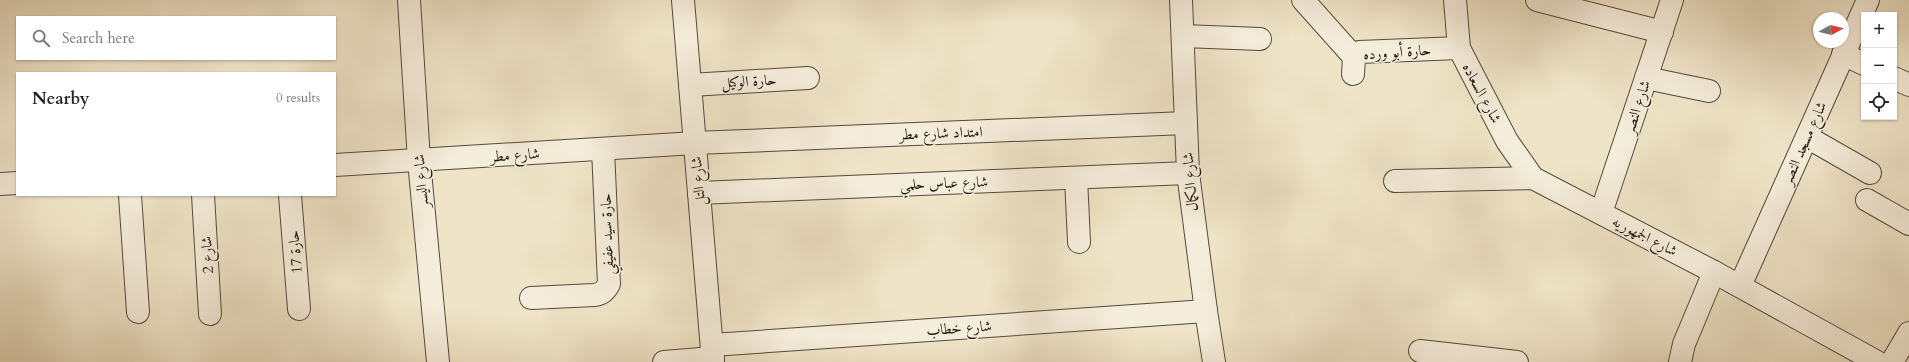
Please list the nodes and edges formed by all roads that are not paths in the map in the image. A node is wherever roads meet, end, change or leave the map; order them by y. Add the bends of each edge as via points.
1 (409, 0) edge
2 (683, 0) edge
3 (1181, 0) edge
4 (1303, 0) edge
5 (1455, 0) edge
6 (1537, 0) edge
7 (1672, 0) edge
8 (1868, 0) edge
9 (1662, 32) junction
10 (1183, 36) junction
11 (1260, 39) dead end
12 (1459, 48) junction
13 (1843, 54) junction
14 (1861, 63) edge
15 (808, 78) dead end
16 (1646, 78) junction
17 (1897, 79) edge
18 (690, 85) junction
19 (1909, 85) edge
20 (1709, 91) dead end
21 (1186, 123) junction
22 (1806, 137) junction
23 (695, 143) junction
24 (603, 149) junction
25 (419, 161) junction
26 (336, 166) edge
27 (1188, 172) junction
28 (1870, 173) dead end
29 (1076, 178) junction
30 (1532, 178) junction
31 (1395, 181) dead end
32 (16, 183) edge
33 (0, 184) edge
34 (699, 193) junction
35 (130, 196) edge
36 (203, 196) edge
37 (290, 196) edge
38 (1867, 200) dead end
39 (1601, 213) junction
40 (1909, 224) edge
41 (1079, 242) dead end
42 (1714, 272) junction
43 (1740, 286) junction
44 (531, 298) dead end
45 (300, 309) dead end
46 (1206, 311) junction
47 (138, 312) dead end
48 (210, 314) dead end
49 (1909, 333) edge
50 (1420, 351) dead end
51 (713, 355) edge
52 (438, 362) edge
53 (664, 362) edge
54 (1214, 362) edge
55 (1511, 362) edge
56 (1680, 362) edge
57 (1877, 362) edge
58 (1892, 362) edge

1 - 25 street, شارع اليسر
2 - 18 street, شارع التل
3 - 10 street, شارع الكمال
4 - 12 street, حارة أبو ورده via 1354,65 1359,52
5 - 12 street, شارع السعاده
6 - 9 street
7 - 9 street, شارع النصر
8 - 13 street, شارع مسجد النصر
9 - 16 street, شارع النصر
10 - 11 street
10 - 21 street, شارع الكمال
12 - 30 street, شارع السعاده via 1507,141
13 - 14 street
13 - 22 street, شارع مسجد النصر
15 - 18 street, حارة الوكيل
16 - 20 street
16 - 39 street, شارع النصر
17 - 19 street
18 - 23 street, شارع التل
21 - 23 street, امتداد شارع مطر
21 - 27 street, شارع الكمال
22 - 28 street
22 - 43 street, شارع مسجد النصر
23 - 24 street, شارع مطر
23 - 34 street, شارع التل
24 - 25 street, شارع مطر
24 - 44 street, حارة سيد عفيفي via 609,284 600,294
25 - 26 street, شارع مطر
25 - 52 street, شارع اليسر
27 - 29 street, شارع عباس حلمي
27 - 46 street, شارع الكمال
29 - 34 street, شارع عباس حلمي
29 - 41 street
30 - 31 street, شارع الجمهوريه
30 - 39 street, شارع الجمهوريه
32 - 33 street
34 - 51 street, شارع التل
35 - 47 street
36 - 48 street, شارع 2
37 - 45 street, حارة 17
38 - 40 street
39 - 42 street, شارع الجمهوريه
42 - 43 street, شارع الجمهوريه
42 - 56 street via 1684,344
43 - 57 street, شارع الجمهوريه
46 - 51 street, شارع خطاب
46 - 54 street, شارع الكمال
49 - 58 street
50 - 55 street
51 - 53 street, شارع خطاب

